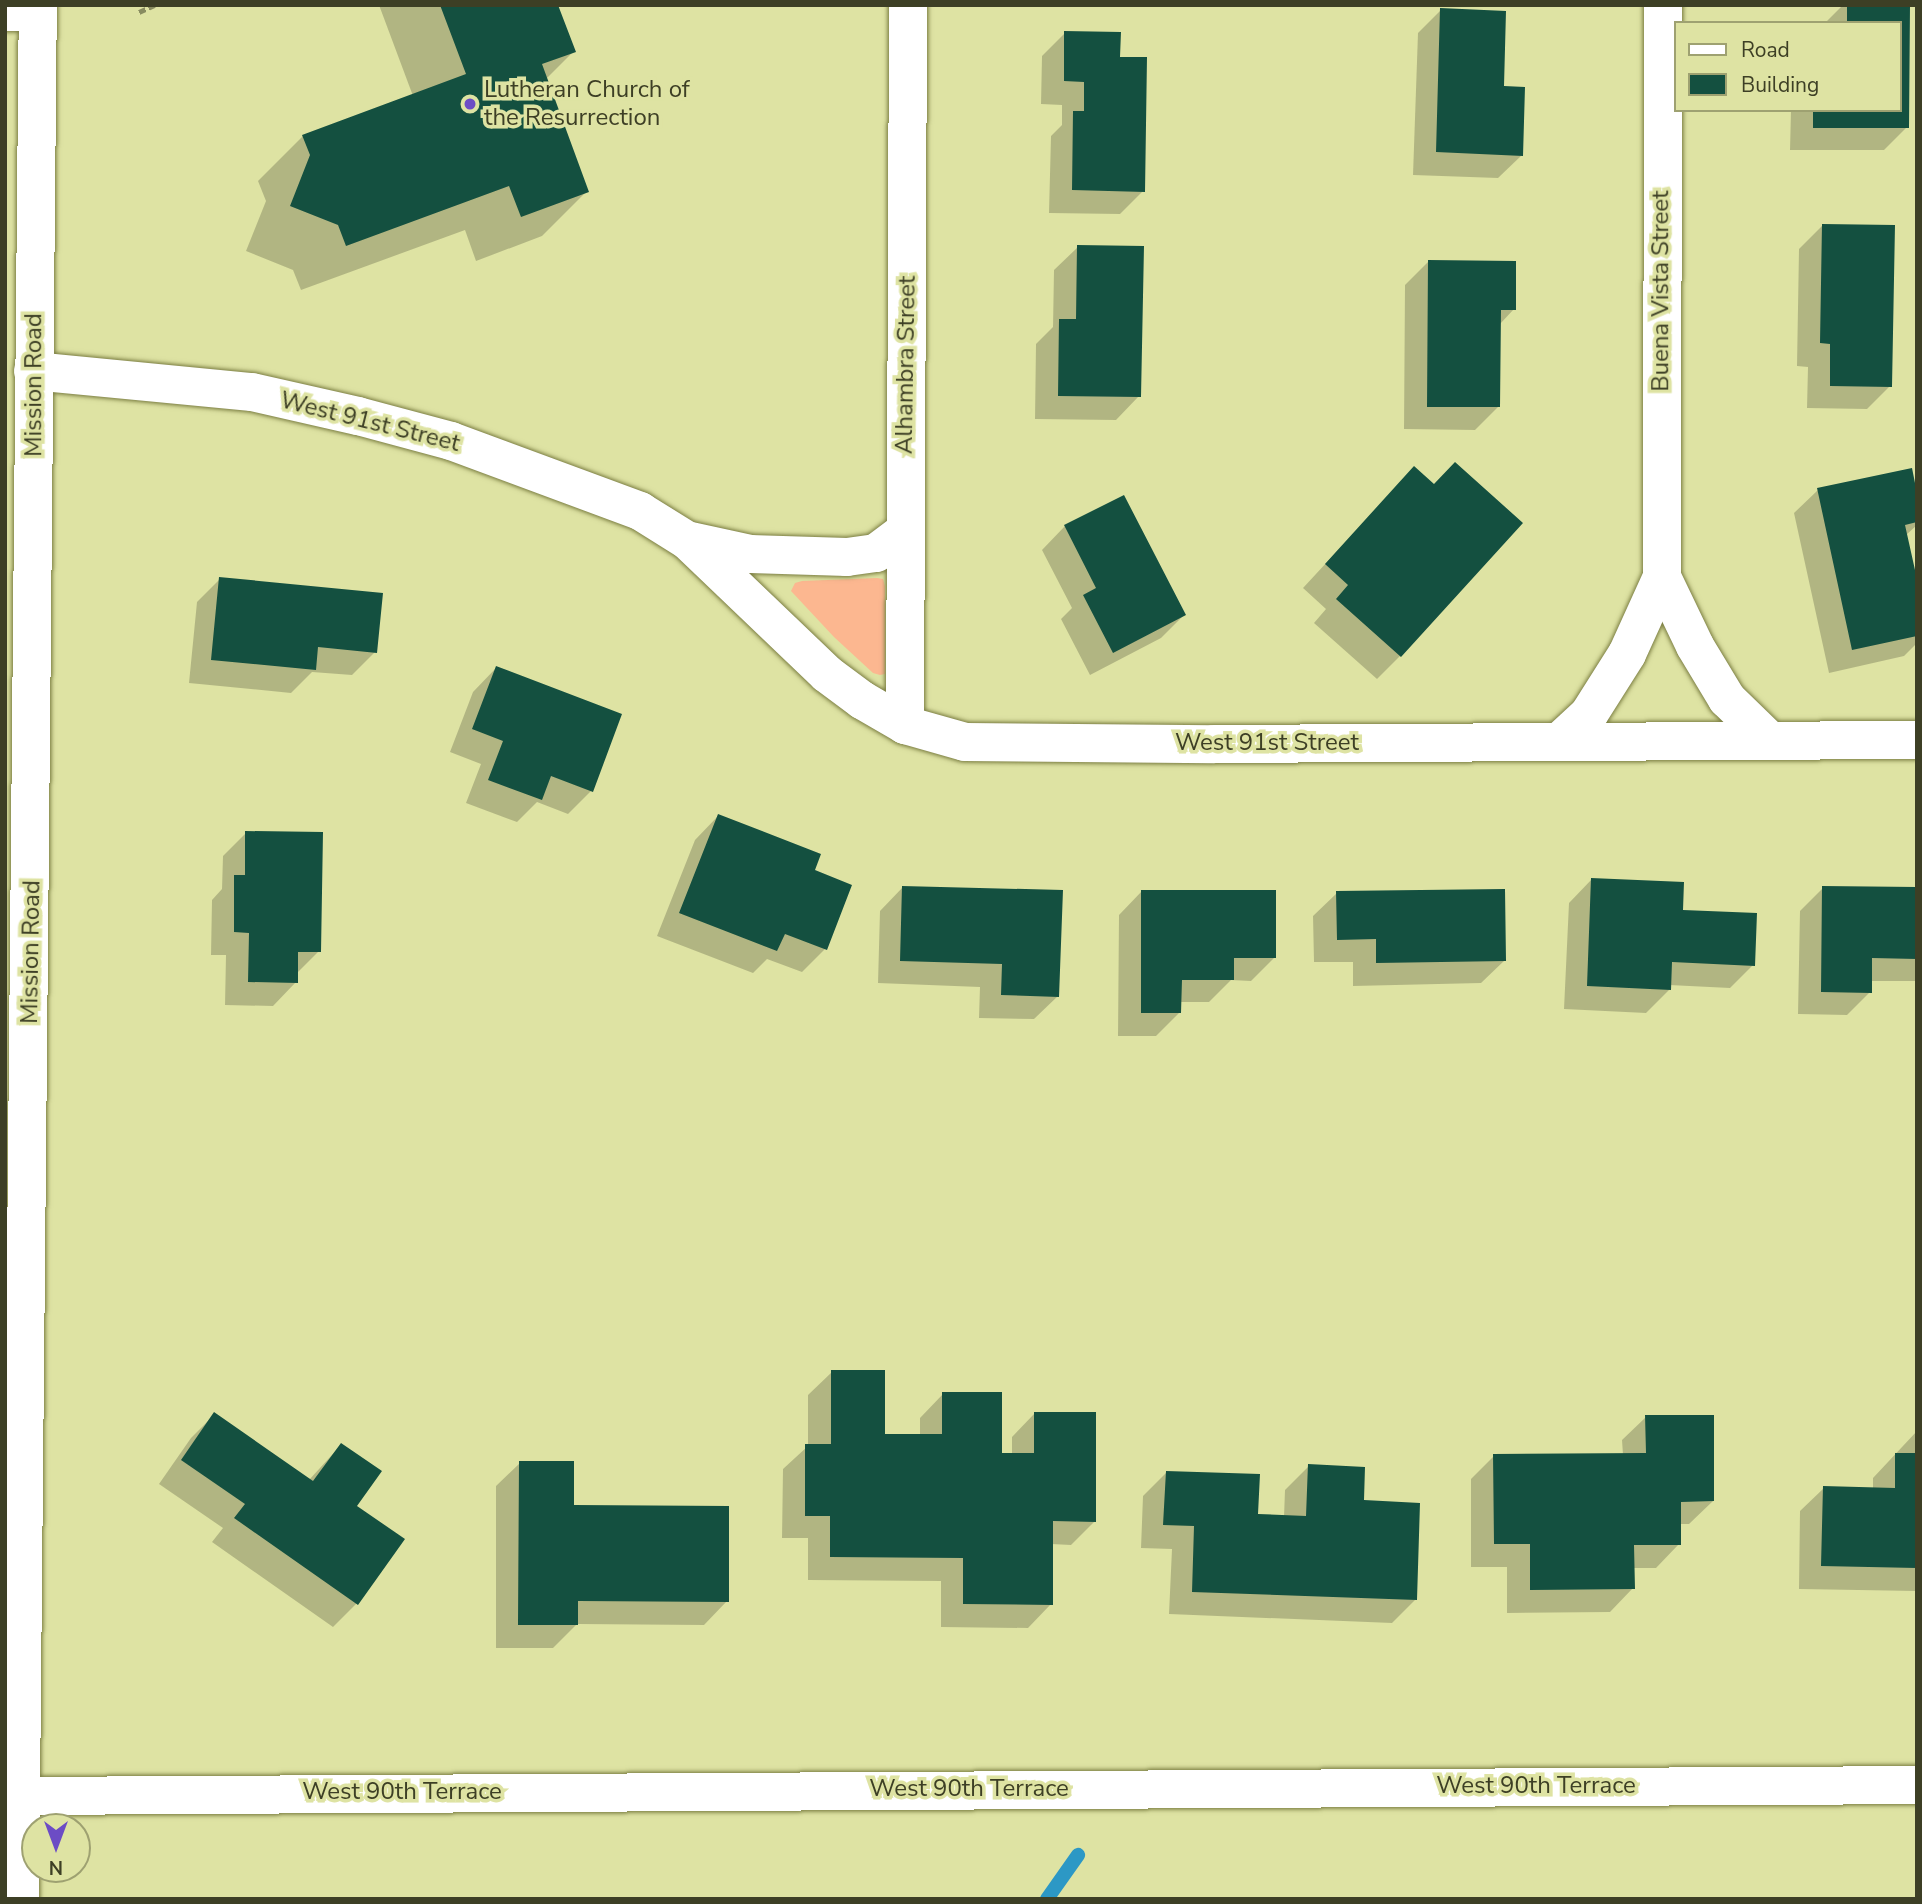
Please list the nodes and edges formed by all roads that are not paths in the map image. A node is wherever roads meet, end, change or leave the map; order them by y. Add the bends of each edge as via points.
1 (908, 5) edge
2 (1663, 5) edge
3 (27, 10) edge
4 (33, 371) junction
5 (904, 532) junction
6 (688, 541) junction
7 (1662, 577) junction
8 (905, 725) junction
9 (1769, 740) junction
10 (1917, 740) edge
11 (1559, 742) junction
12 (19, 743) edge
13 (1917, 1785) edge
14 (21, 1796) junction
15 (20, 1899) edge

1 - 5 street, Alhambra Street
2 - 7 street, Buena Vista Street
3 - 4 street, Mission Road
4 - 6 street, West 91st Street via 252,392 358,416 452,441 576,486 640,511
4 - 12 street, Mission Road
5 - 6 street, West 91st Street via 876,553 847,557 750,554
5 - 8 street, Alhambra Street
6 - 8 street, West 91st Street via 827,674
7 - 9 street, Buena Vista Street via 1727,699
7 - 11 street, Buena Vista Street via 1627,654 1589,714
8 - 11 street, West 91st Street via 965,742
9 - 10 street, West 91st Street
9 - 11 street, West 91st Street
12 - 14 street, Mission Road
13 - 14 street, West 90th Terrace
14 - 15 street, Mission Road

